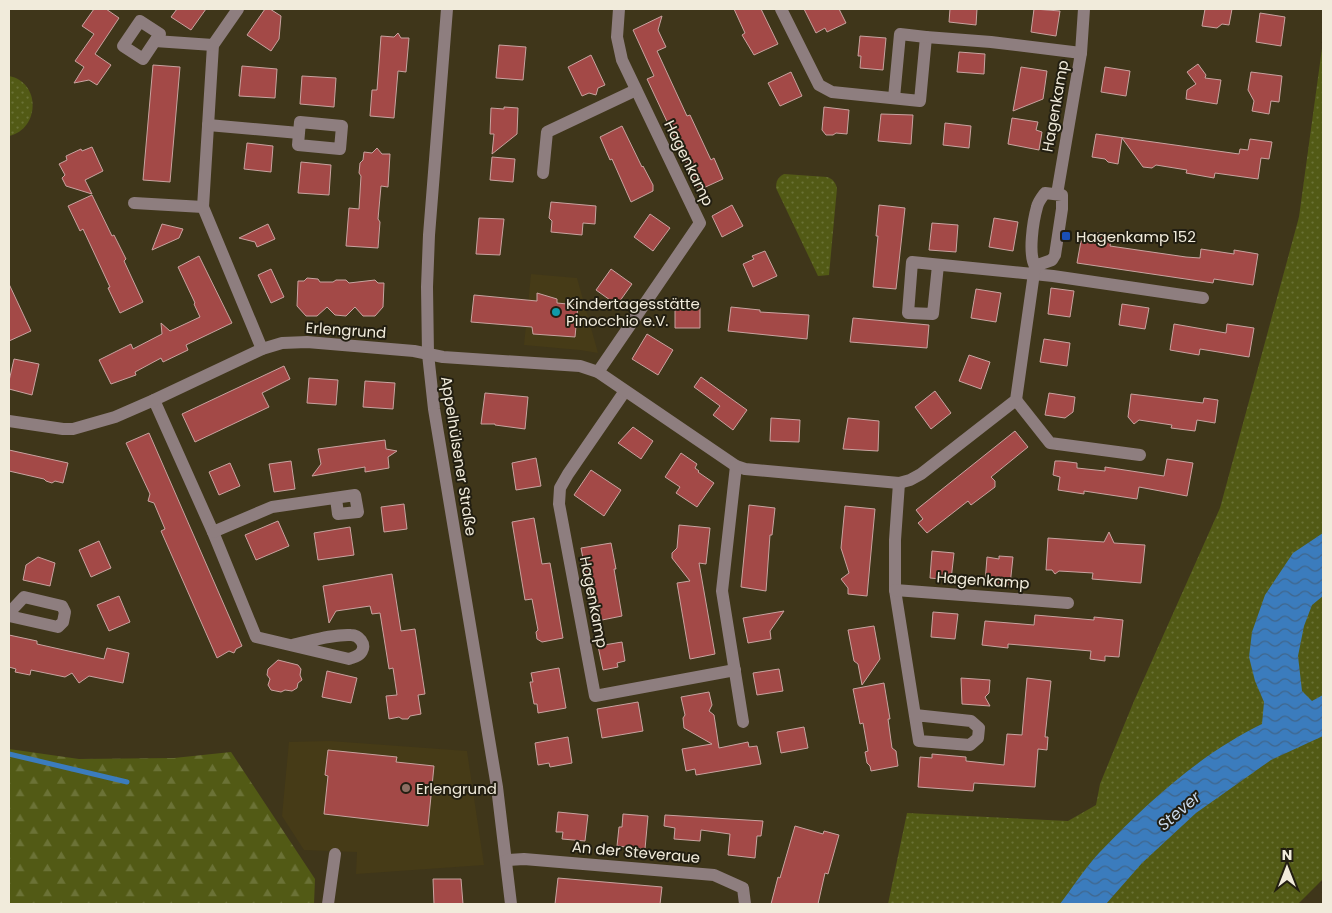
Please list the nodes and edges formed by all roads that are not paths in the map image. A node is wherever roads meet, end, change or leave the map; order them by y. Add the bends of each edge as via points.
1 (238, 9) edge
2 (447, 9) edge
3 (619, 9) edge
4 (782, 9) edge
5 (1084, 9) edge
6 (926, 37) junction
7 (156, 41) dead end
8 (213, 45) junction
9 (1081, 53) junction
10 (636, 90) junction
11 (894, 98) junction
12 (208, 125) junction
13 (299, 133) dead end
14 (543, 173) dead end
15 (1057, 194) junction
16 (134, 203) dead end
17 (203, 207) junction
18 (938, 265) dead end
19 (1034, 270) junction
20 (1203, 298) dead end
21 (262, 348) junction
22 (428, 354) junction
23 (598, 372) junction
24 (625, 390) junction
25 (154, 400) junction
26 (1016, 400) junction
27 (9, 421) edge
28 (1140, 455) dead end
29 (736, 466) junction
30 (900, 483) junction
31 (336, 498) dead end
32 (213, 532) junction
33 (895, 590) junction
34 (1068, 603) dead end
35 (292, 645) junction
36 (735, 670) junction
37 (915, 715) junction
38 (743, 722) dead end
39 (334, 854) dead end
40 (507, 860) junction
41 (328, 904) edge
42 (511, 904) edge
43 (745, 904) edge

1 - 8 street
2 - 22 street, Appelhülsener Straße via 426,287
3 - 10 street, Hagenkamp via 618,48
4 - 11 street via 820,85 832,92
5 - 9 street, Hagenkamp
6 - 9 street, Hagenkamp
6 - 11 street via 920,101
6 - 11 street, Hagenkamp via 900,34
7 - 8 street
8 - 12 street
9 - 15 street, Hagenkamp
10 - 14 street via 547,132
10 - 23 street, Hagenkamp via 700,223
12 - 13 street
12 - 17 street
15 - 19 street, Hagenkamp via 1062,195 1062,209 1055,255
15 - 19 street via 1044,193 1037,206 1031,252
16 - 17 street
17 - 21 street
18 - 19 street
19 - 20 street
19 - 26 street
21 - 22 street, Erlengrund via 307,342
21 - 25 street, Erlengrund
22 - 23 street via 580,366
22 - 40 street, Appelhülsener Straße
23 - 24 street
24 - 29 street
24 - 36 street, Hagenkamp via 560,488 559,504 595,696
25 - 27 street, Erlengrund via 73,429
25 - 32 street
26 - 28 street via 1050,443
26 - 30 street via 921,474
29 - 30 street via 755,471
29 - 36 street via 722,591
30 - 33 street
31 - 32 street via 272,507
32 - 35 street via 256,636
33 - 34 street, Hagenkamp
33 - 37 street
35 - 35 street via 349,659 363,651 360,638 354,634
36 - 38 street
37 - 37 street via 919,741 970,745 978,738 979,728 971,721
39 - 41 street
40 - 42 street, Appelhülsener Straße
40 - 43 street, An der Steveraue via 714,875 743,888

